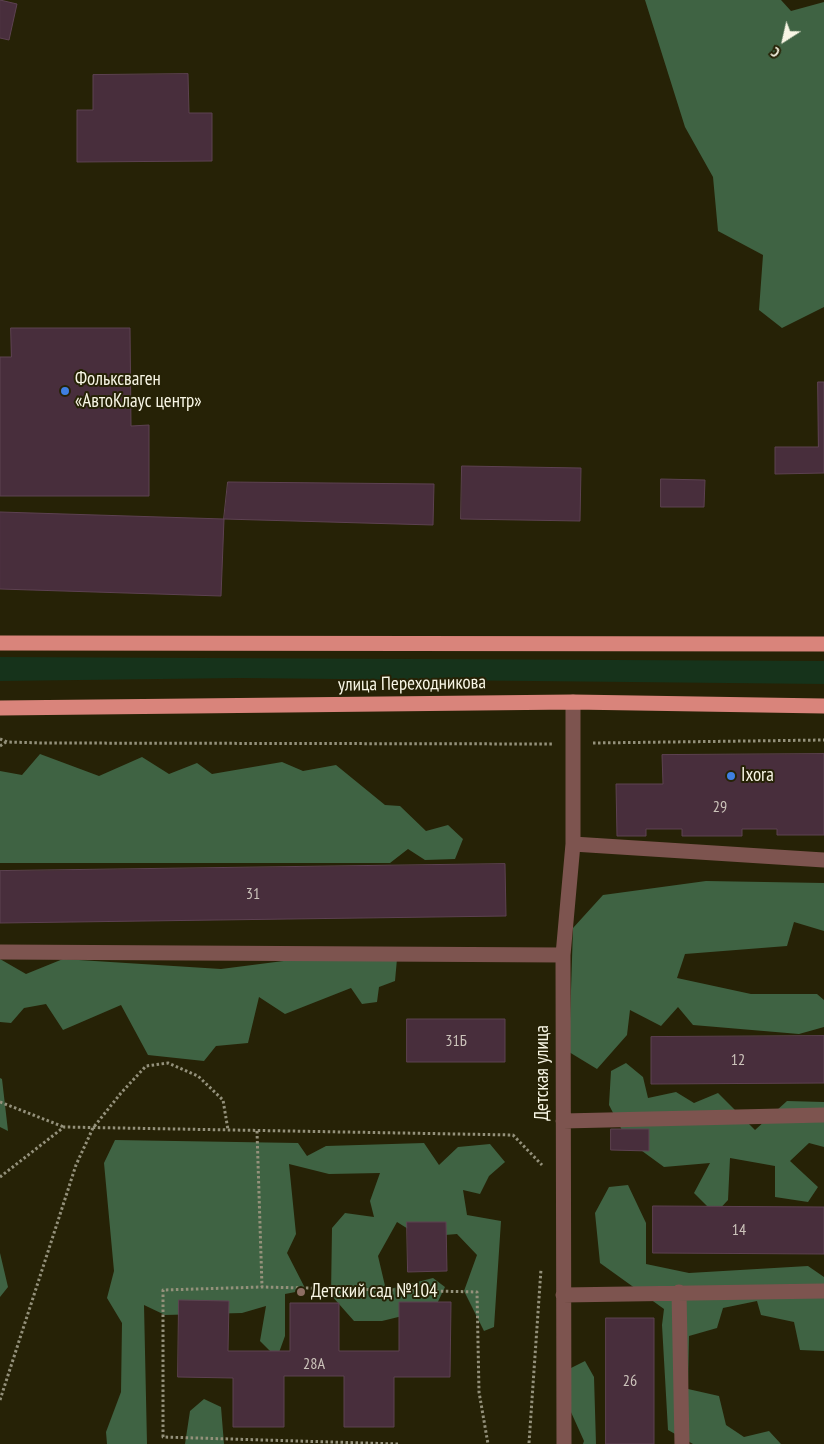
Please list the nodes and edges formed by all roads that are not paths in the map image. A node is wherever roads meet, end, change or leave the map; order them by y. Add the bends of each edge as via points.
1 (0, 643) edge
2 (824, 644) edge
3 (573, 702) junction
4 (824, 706) edge
5 (0, 708) edge
6 (573, 844) junction
7 (824, 860) edge
8 (0, 952) edge
9 (563, 954) junction
10 (824, 1115) edge
11 (563, 1121) junction
12 (824, 1290) edge
13 (679, 1292) junction
14 (563, 1295) junction
15 (564, 1444) edge
16 (682, 1444) edge

1 - 2 main road, улица Переходникова
3 - 4 main road, улица Переходникова
3 - 5 main road, улица Переходникова
3 - 6 street, Детская улица
6 - 7 street
6 - 9 street, Детская улица
8 - 9 street
9 - 11 street, Детская улица
10 - 11 street
11 - 14 street, Детская улица
12 - 13 street
13 - 14 street
13 - 16 street
14 - 15 street, Детская улица

